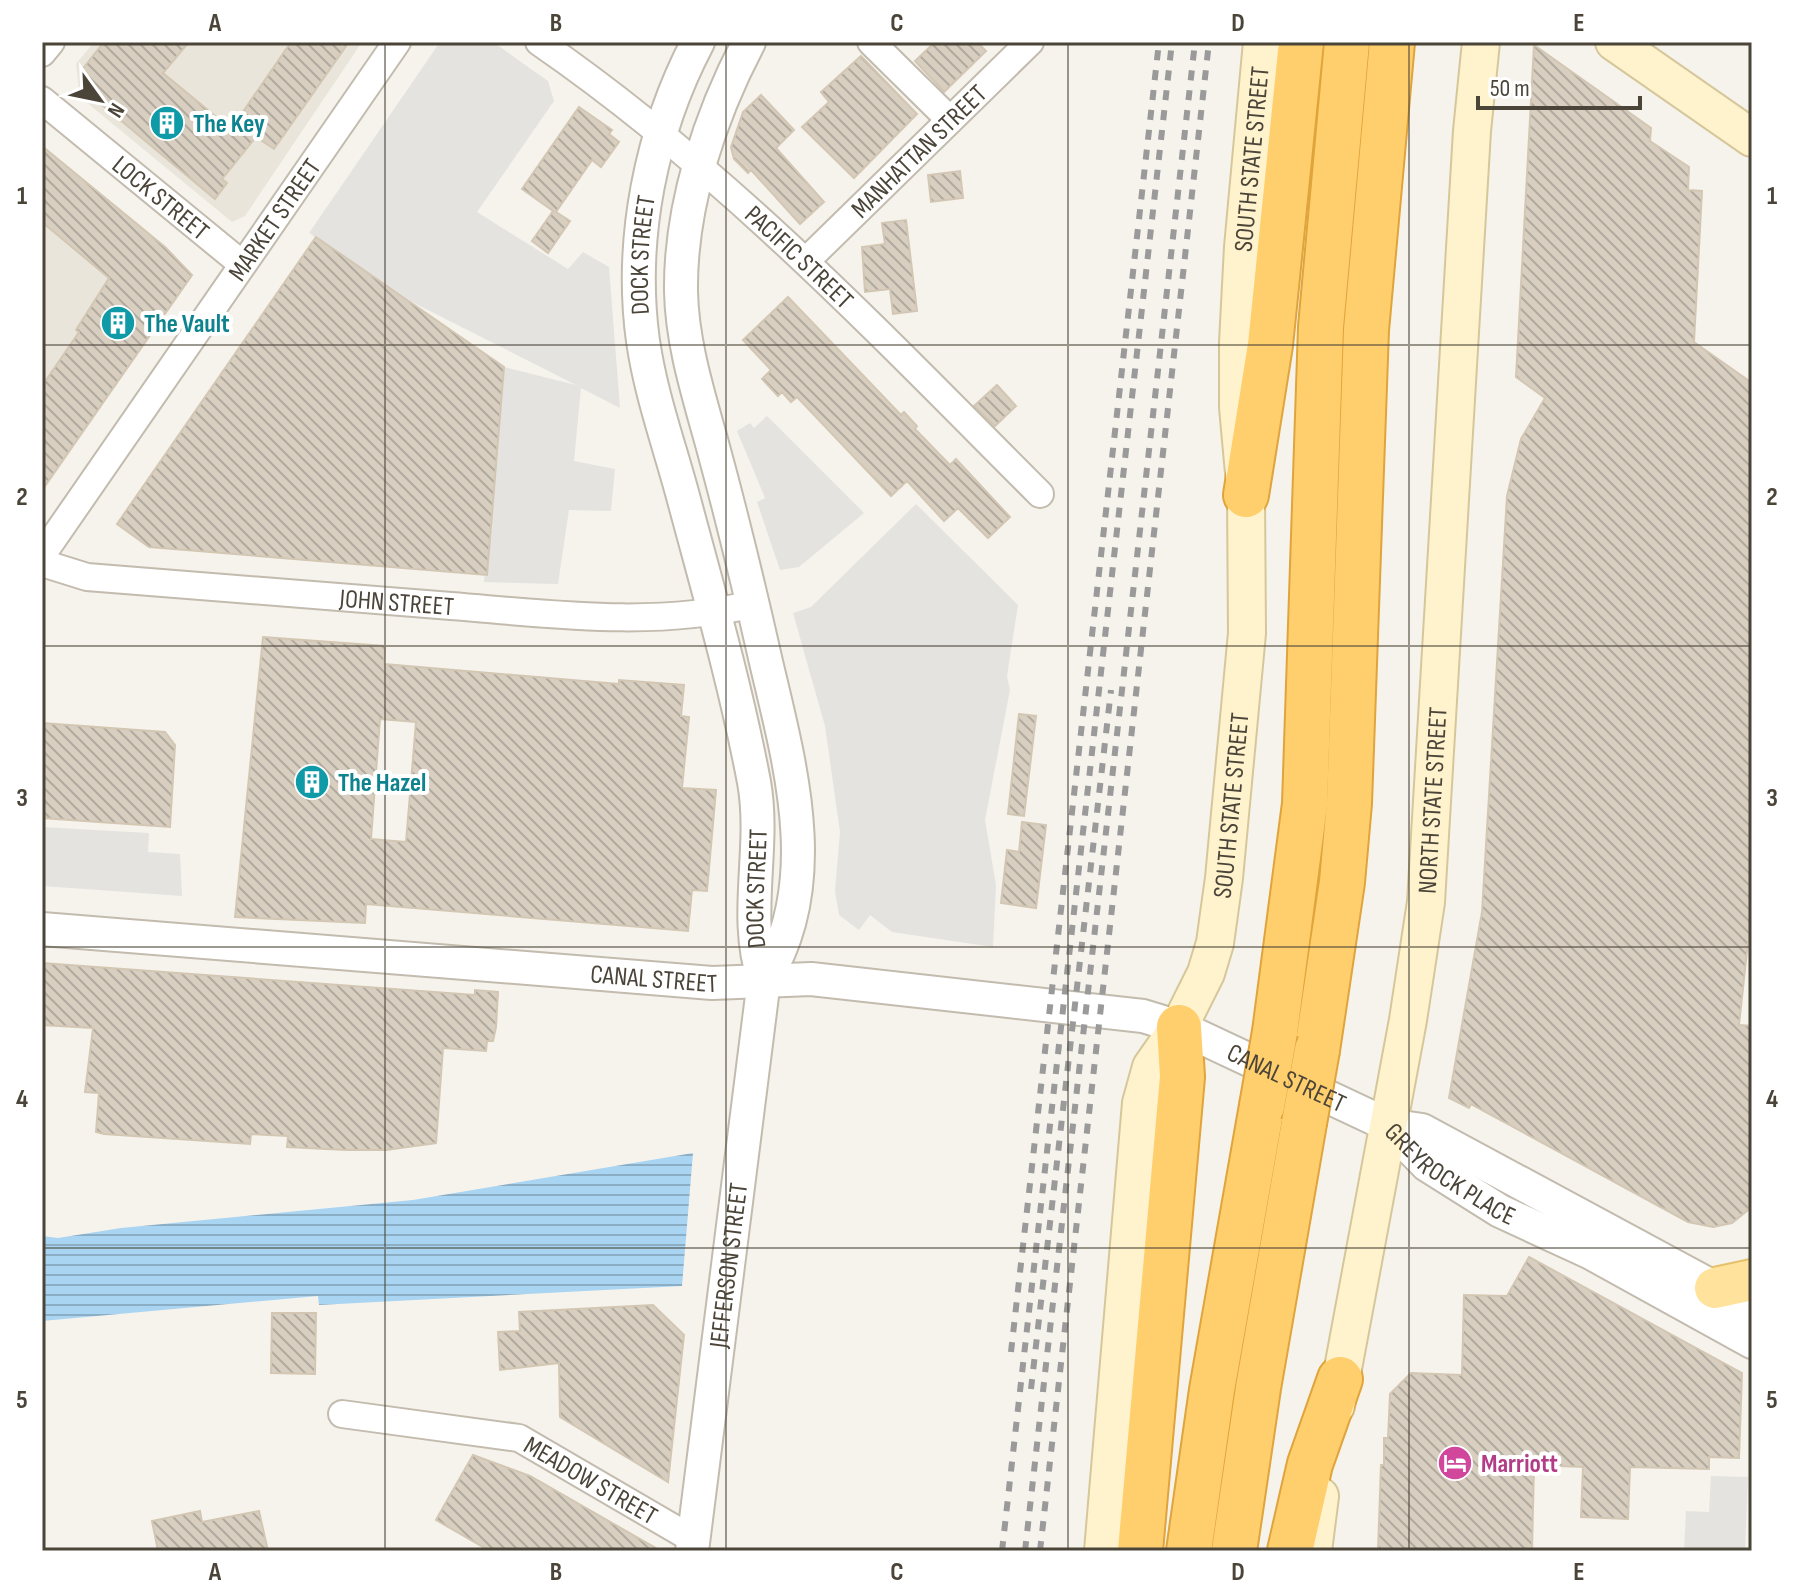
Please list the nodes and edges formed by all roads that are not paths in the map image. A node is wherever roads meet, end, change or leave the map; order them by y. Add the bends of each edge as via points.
1 (51, 42) edge
2 (397, 42) edge
3 (539, 42) edge
4 (698, 42) edge
5 (749, 42) edge
6 (871, 42) edge
7 (1030, 42) edge
8 (1262, 42) edge
9 (1301, 42) edge
10 (1347, 42) edge
11 (1392, 42) edge
12 (1481, 42) edge
13 (1614, 42) edge
14 (42, 53) edge
15 (42, 100) edge
16 (950, 120) junction
17 (659, 133) junction
18 (1752, 138) edge
19 (699, 169) junction
20 (807, 260) junction
21 (242, 264) junction
22 (1040, 494) dead end
23 (1246, 495) junction
24 (42, 555) edge
25 (42, 563) edge
26 (753, 604) junction
27 (715, 614) junction
28 (42, 929) edge
29 (764, 980) junction
30 (1179, 1027) junction
31 (1388, 1125) junction
32 (1734, 1284) edge
33 (1752, 1308) edge
34 (1752, 1342) edge
35 (1340, 1379) junction
36 (342, 1414) dead end
37 (693, 1546) edge
38 (1103, 1551) edge
39 (1140, 1551) edge
40 (1189, 1551) edge
41 (1234, 1551) edge
42 (1290, 1551) edge
43 (1313, 1551) edge

1 - 14 street
2 - 21 street, MARKET STREET
3 - 17 street, PACIFIC STREET
4 - 17 street, DOCK STREET
5 - 19 street, DOCK STREET via 717,110
6 - 16 street
7 - 16 street, MANHATTAN STREET
8 - 23 main road, SOUTH STATE STREET via 1238,343
9 - 23 highway via 1270,345
10 - 40 highway, bridge via 1321,327 1305,804 1275,1032
11 - 41 highway, bridge via 1366,330 1342,882
12 - 31 main road, NORTH STATE STREET via 1429,863
13 - 18 main road
15 - 21 street, LOCK STREET
16 - 20 street, MANHATTAN STREET
17 - 19 street, PACIFIC STREET
17 - 27 street, DOCK STREET via 640,265 643,339 663,435
19 - 20 street, PACIFIC STREET
19 - 26 street, DOCK STREET via 685,242 683,321
20 - 22 street, PACIFIC STREET
21 - 24 street, MARKET STREET
23 - 30 main road, SOUTH STATE STREET via 1247,633 1221,903 1211,958
25 - 27 street, JOHN STREET via 87,577 528,612 645,618
26 - 27 street, JOHN STREET
26 - 29 street, DOCK STREET via 791,768 797,819 788,931
27 - 29 street, DOCK STREET via 759,817 753,941
28 - 29 street, CANAL STREET via 697,982
29 - 30 street, CANAL STREET via 811,979 1065,1005
29 - 37 street, JEFFERSON STREET
30 - 31 street, CANAL STREET
30 - 38 main road, SOUTH STATE STREET via 1151,1067 1141,1103
30 - 39 highway via 1182,1077
31 - 32 street, GREYROCK PLACE via 1422,1130
31 - 34 street, GREYROCK PLACE via 1427,1165 1500,1211 1591,1253
31 - 35 main road, NORTH STATE STREET
32 - 33 street, GREYROCK PLACE
35 - 42 highway via 1310,1464
35 - 43 main road, NORTH STATE STREET
36 - 37 street, MEADOW STREET via 519,1438

